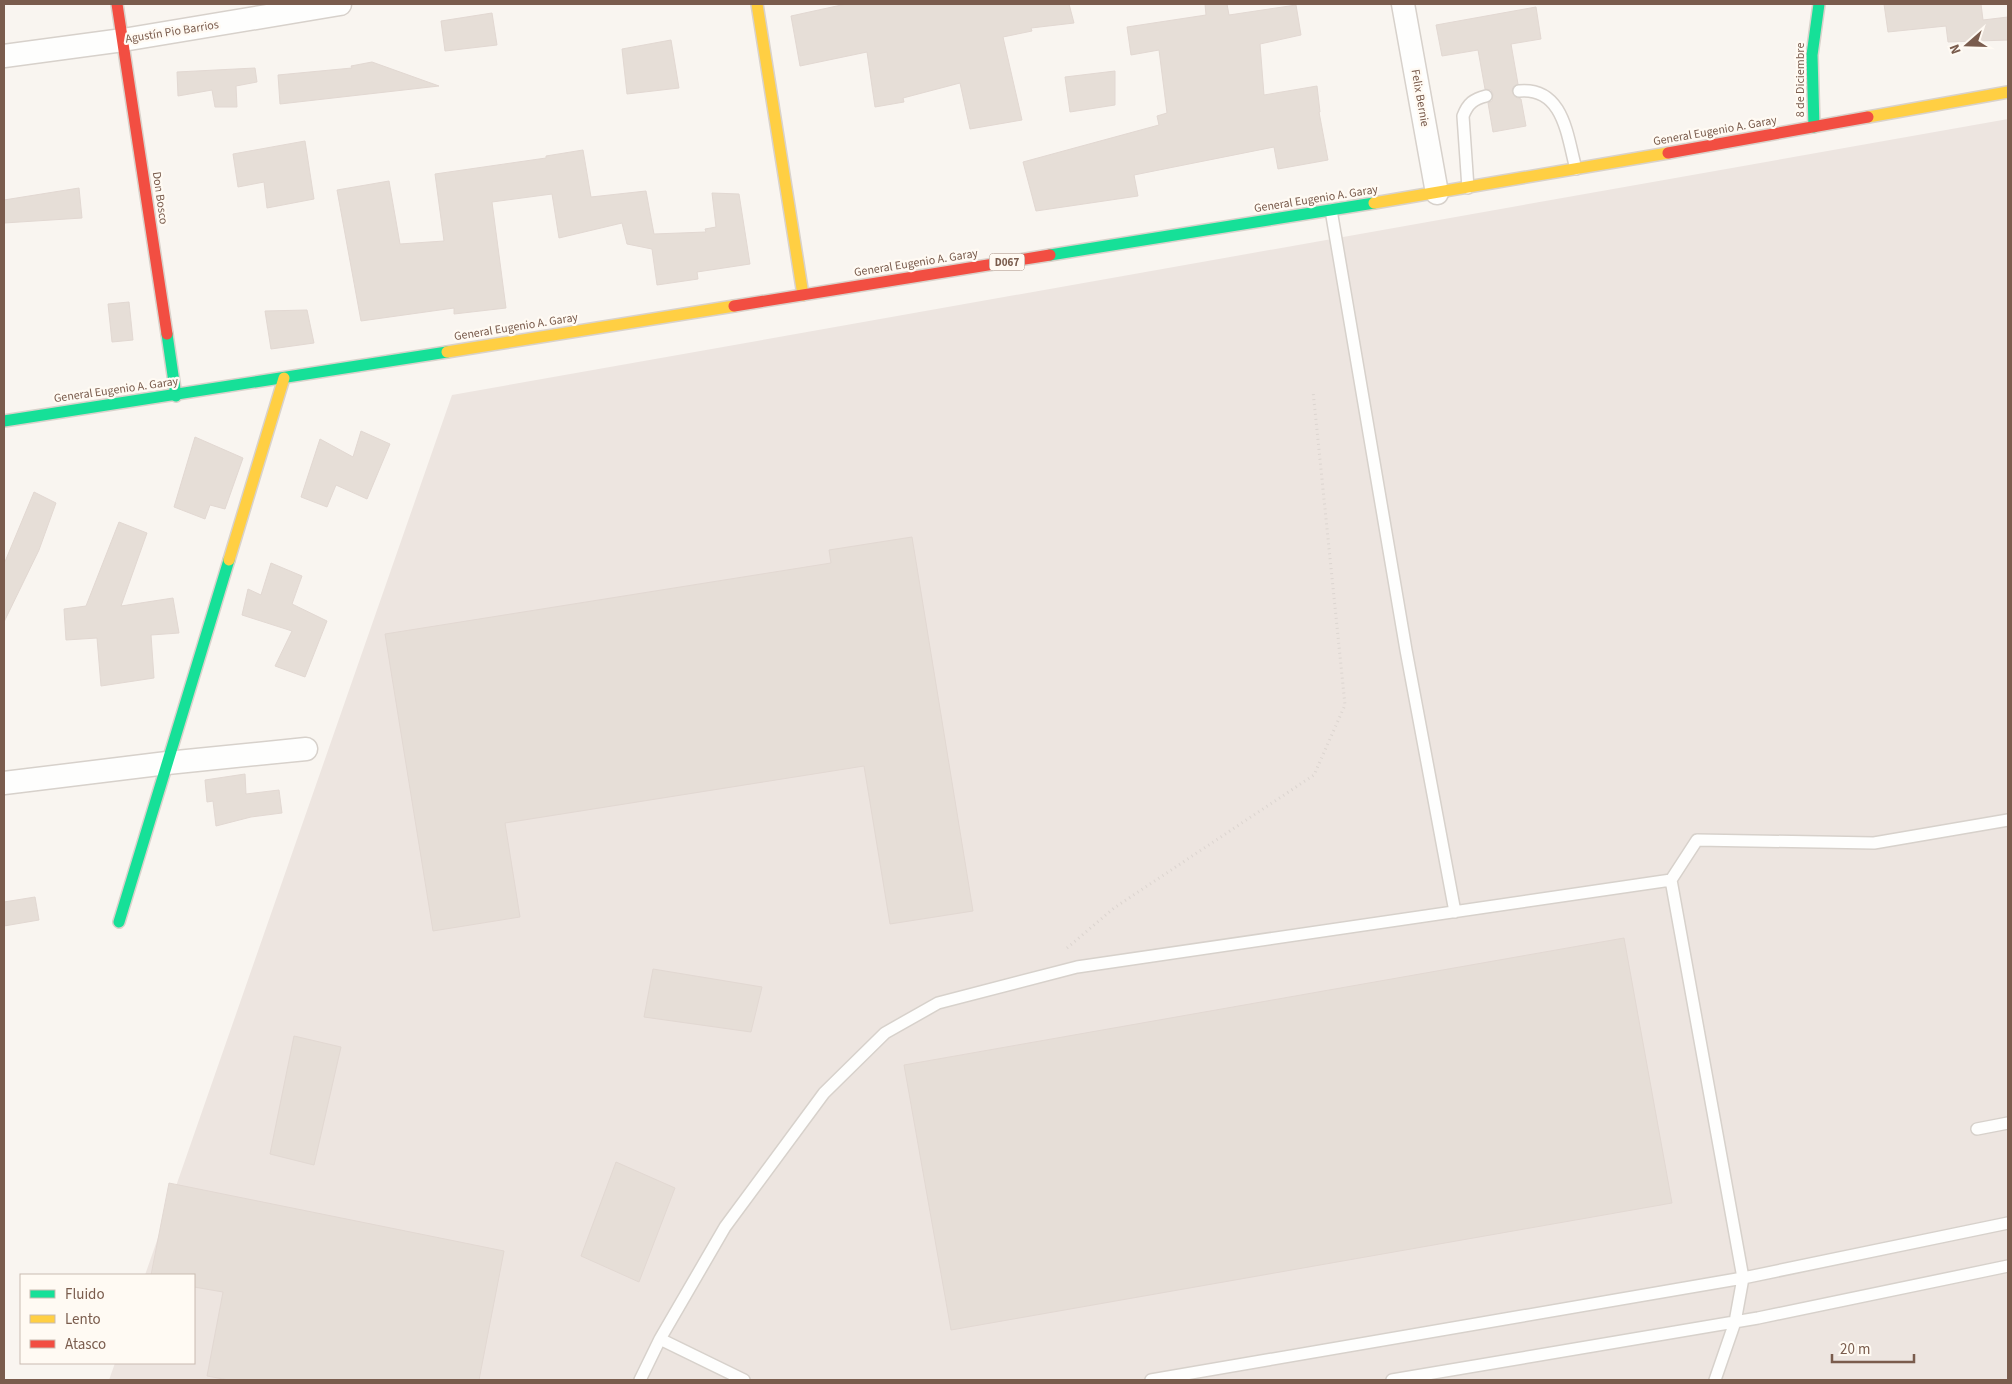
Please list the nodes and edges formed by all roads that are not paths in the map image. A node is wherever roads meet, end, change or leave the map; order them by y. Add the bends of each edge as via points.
1 (117, 4) edge
2 (340, 4) edge
3 (757, 4) edge
4 (1403, 4) edge
5 (1819, 4) edge
6 (123, 40) junction
7 (4, 56) edge
8 (1519, 91) dead end
9 (2008, 92) edge
10 (1486, 96) dead end
11 (1814, 127) junction
12 (1576, 169) junction
13 (1468, 188) junction
14 (1436, 193) junction
15 (1331, 210) junction
16 (803, 295) junction
17 (284, 378) junction
18 (176, 396) junction
19 (4, 421) edge
20 (306, 749) dead end
21 (167, 763) junction
22 (4, 783) edge
23 (2008, 820) edge
24 (1671, 880) junction
25 (1455, 912) junction
26 (119, 922) dead end
27 (2008, 1122) edge
28 (1976, 1129) dead end
29 (2008, 1223) edge
30 (2008, 1266) edge
31 (1743, 1278) junction
32 (1735, 1322) junction
33 (660, 1339) junction
34 (641, 1378) edge
35 (653, 1380) edge
36 (744, 1380) edge
37 (1151, 1380) edge
38 (1392, 1380) edge
39 (1715, 1380) edge

1 - 6 main road, Don Bosco
2 - 6 street, Agustín Pio Barrios
3 - 16 main road
4 - 14 street, Felix Bernie
5 - 11 main road, 8 de Diciembre via 1812,55
6 - 7 street, Agustín Pio Barrios
6 - 18 main road, Don Bosco
8 - 12 lane via 1532,90 1550,99 1560,111
9 - 11 main road, General Eugenio A. Garay / D067
10 - 13 lane via 1473,100 1463,116
11 - 12 main road, General Eugenio A. Garay / D067
12 - 13 main road, General Eugenio A. Garay / D067
13 - 14 main road, General Eugenio A. Garay / D067
14 - 15 main road, General Eugenio A. Garay / D067
15 - 16 main road, General Eugenio A. Garay / D067
15 - 25 lane via 1406,650
16 - 17 main road, General Eugenio A. Garay / D067
17 - 18 main road, General Eugenio A. Garay / D067
17 - 21 main road
18 - 19 main road, General Eugenio A. Garay / D067
20 - 21 street
21 - 22 street
21 - 26 main road
23 - 24 lane via 1874,844 1697,840
24 - 25 lane
24 - 31 lane
25 - 33 lane via 1078,967 938,1003 885,1033 824,1093 726,1227
27 - 28 lane
29 - 31 lane
30 - 32 lane
31 - 32 lane
31 - 37 lane
32 - 38 lane
32 - 39 lane
33 - 34 lane
33 - 36 lane
34 - 35 lane

